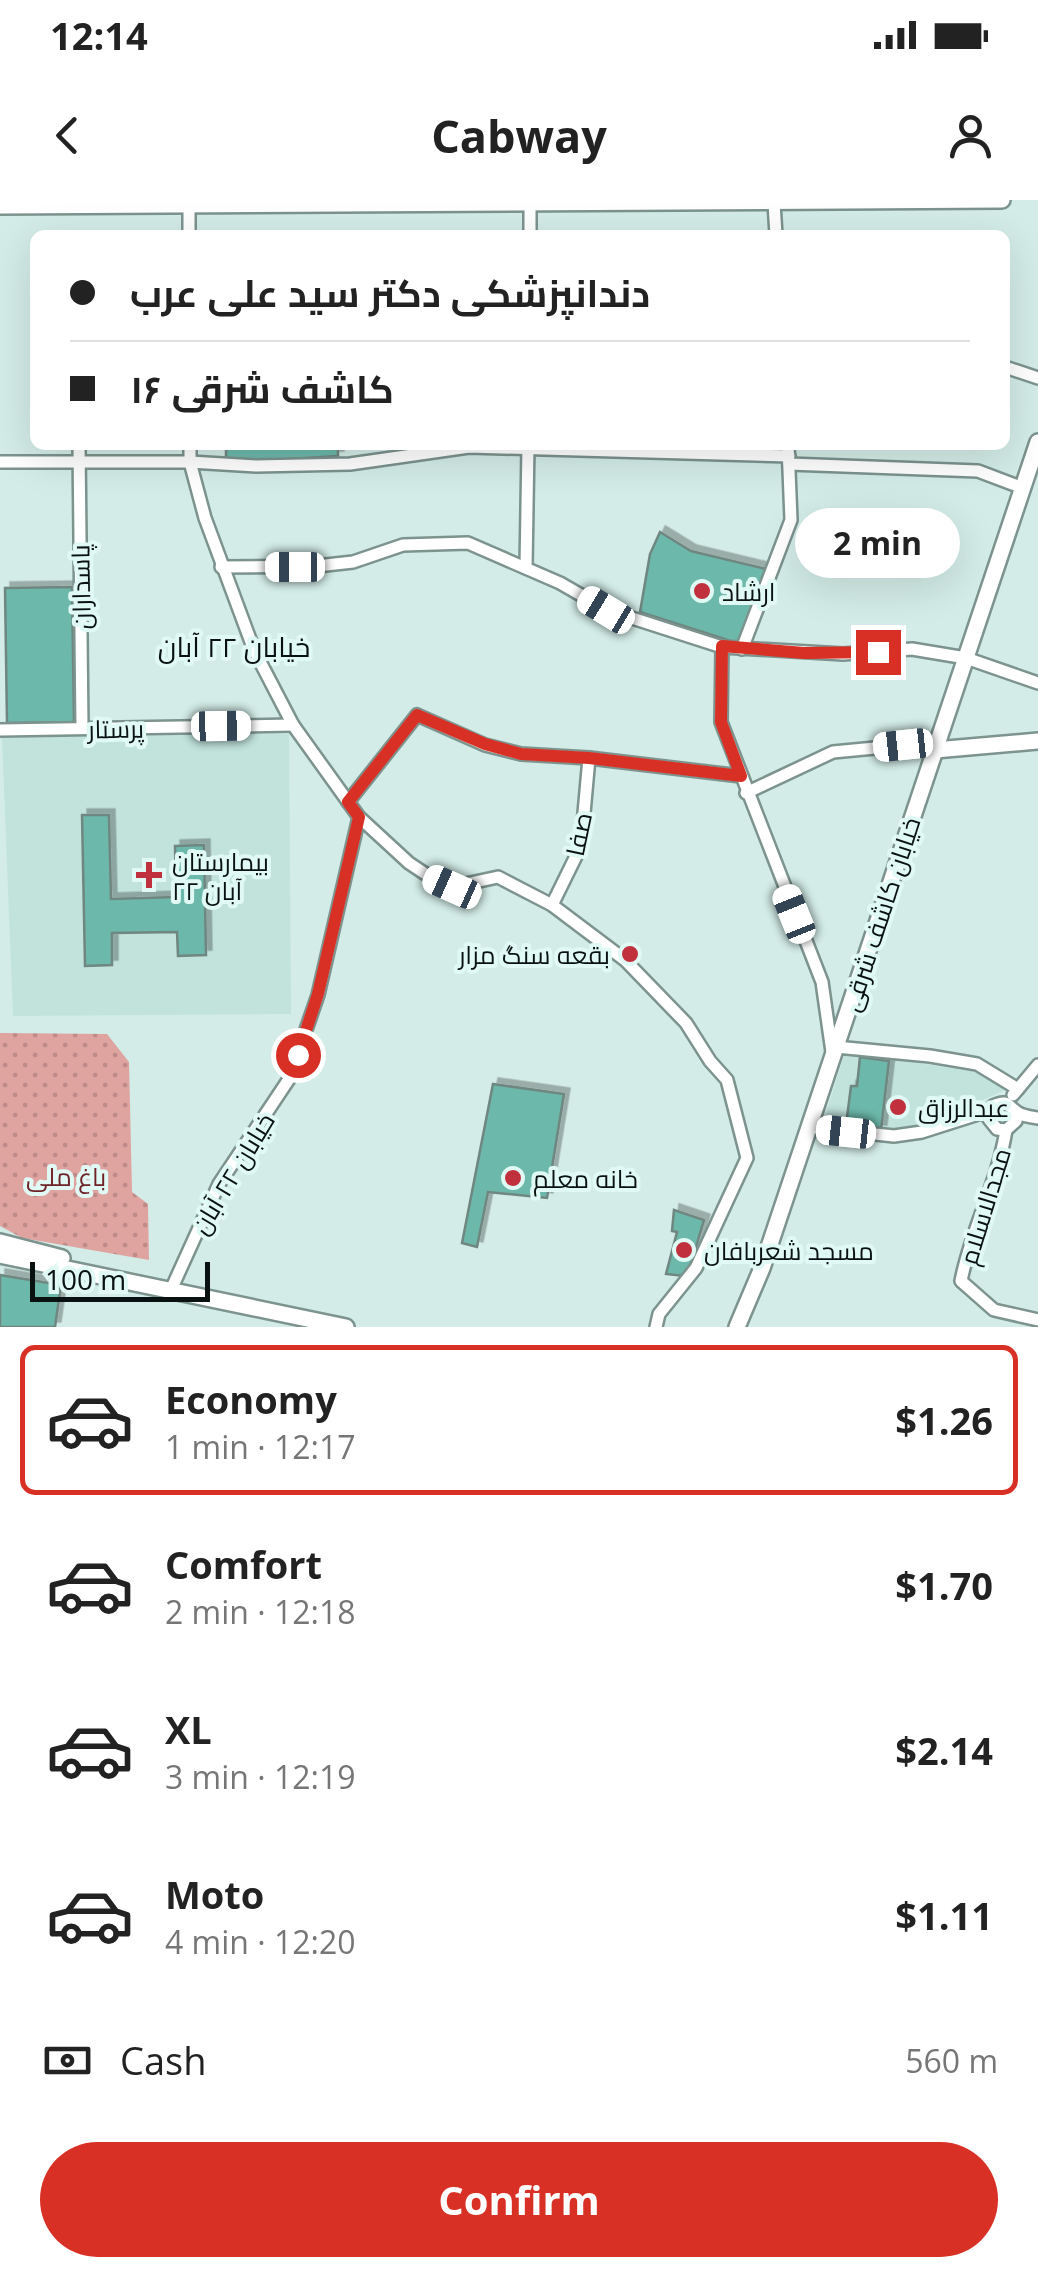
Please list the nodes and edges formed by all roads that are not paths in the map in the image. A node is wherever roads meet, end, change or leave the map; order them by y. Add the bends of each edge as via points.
1 (1002, 200) edge
2 (756, 201) edge
3 (829, 201) edge
4 (948, 201) edge
5 (190, 202) edge
6 (426, 202) edge
7 (655, 202) edge
8 (774, 202) junction
9 (530, 204) junction
10 (0, 206) edge
11 (189, 230) edge
12 (530, 230) edge
13 (776, 230) edge
14 (1010, 369) edge
15 (1038, 378) edge
16 (1038, 442) edge
17 (79, 450) edge
18 (190, 450) edge
19 (448, 450) edge
20 (528, 450) edge
21 (644, 450) edge
22 (789, 455) edge
23 (0, 462) edge
24 (79, 462) junction
25 (190, 462) junction
26 (1023, 488) junction
27 (221, 566) junction
28 (526, 568) junction
29 (722, 646) junction
30 (742, 649) junction
31 (966, 658) junction
32 (1038, 682) edge
33 (293, 725) junction
34 (82, 728) junction
35 (0, 730) edge
36 (938, 740) junction
37 (1038, 741) edge
38 (589, 758) junction
39 (741, 776) junction
40 (746, 793) junction
41 (348, 802) junction
42 (359, 817) junction
43 (552, 905) junction
44 (834, 1052) junction
45 (1038, 1065) edge
46 (1018, 1089) junction
47 (1012, 1107) junction
48 (990, 1110) junction
49 (1038, 1118) edge
50 (809, 1128) junction
51 (1006, 1130) junction
52 (0, 1242) edge
53 (0, 1255) edge
54 (170, 1292) junction
55 (1038, 1320) edge
56 (346, 1327) edge
57 (656, 1327) edge
58 (737, 1327) edge

1 - 4 main road
2 - 7 main road
2 - 8 main road
3 - 4 main road
3 - 8 main road
5 - 6 main road
5 - 10 main road
5 - 11 street
6 - 9 main road
7 - 9 main road
8 - 13 street
9 - 12 street
14 - 15 street
16 - 26 main road, خیابان کاشف شرقی
17 - 24 street, پاسداران
18 - 25 street
19 - 25 street via 350,464
20 - 28 street
21 - 22 street
22 - 26 street via 978,470
22 - 30 street via 791,520
23 - 24 street
24 - 25 street
24 - 34 street, پاسداران
25 - 27 street
26 - 31 main road, خیابان کاشف شرقی
27 - 28 street via 318,566 403,545 461,543
27 - 33 street
28 - 29 street via 606,610
29 - 30 street
29 - 39 street via 721,722
30 - 31 street via 912,649
31 - 32 street
31 - 36 main road, خیابان کاشف شرقی
33 - 34 street, پرستار
33 - 41 street
34 - 35 street, پرستار
36 - 37 main road via 962,747
36 - 40 street via 833,752
36 - 44 main road, خیابان کاشف شرقی
38 - 39 street
38 - 41 street via 521,754 417,715
38 - 43 street, صفا via 580,846
39 - 40 street
40 - 44 street via 822,982
41 - 42 street
42 - 43 street via 409,863 452,887 498,878
42 - 54 street, خیابان ۲۲ آبان via 318,994 289,1078 219,1184
43 - 57 street via 626,960 686,1023 727,1080 747,1158 696,1268 658,1314
44 - 46 street via 977,1064
44 - 50 main road, خیابان کاشف شرقی
45 - 46 street
46 - 47 street
47 - 48 street via 997,1103
47 - 49 street
47 - 51 street via 1016,1121
48 - 50 street via 894,1136
48 - 51 street via 990,1123
50 - 58 main road, خیابان کاشف شرقی
51 - 55 street, مجدالاسلام via 961,1282 994,1310
52 - 54 main road via 153,1280
53 - 54 main road
54 - 56 main road

